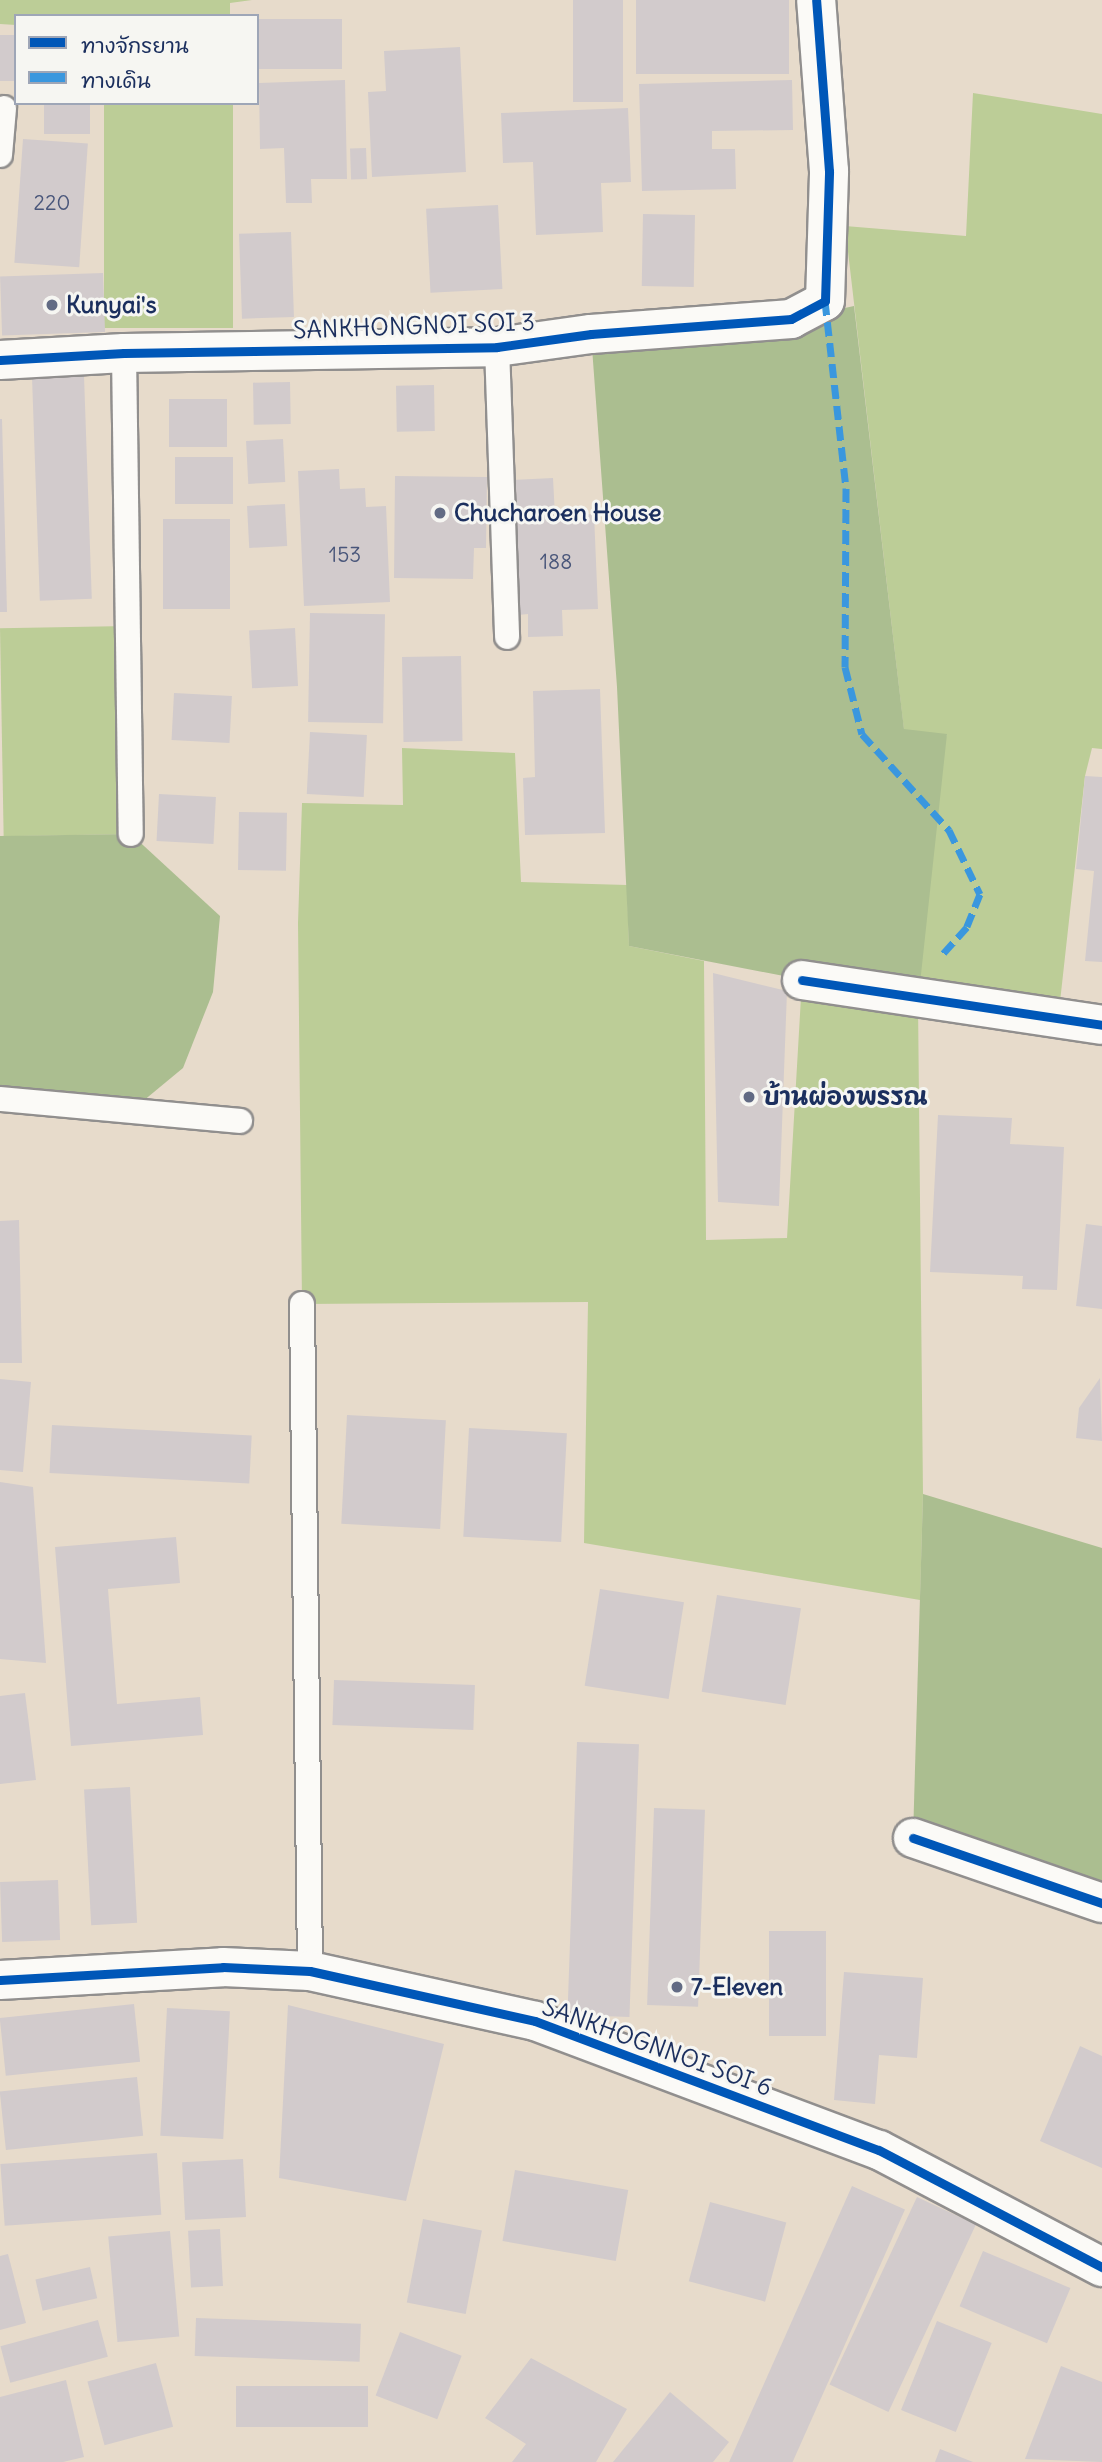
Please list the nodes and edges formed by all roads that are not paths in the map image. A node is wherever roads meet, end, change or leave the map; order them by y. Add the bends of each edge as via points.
1 (816, 0) edge
2 (4, 108) dead end
3 (0, 155) edge
4 (497, 347) junction
5 (124, 353) junction
6 (0, 360) edge
7 (507, 637) dead end
8 (131, 834) dead end
9 (802, 980) dead end
10 (1102, 1025) edge
11 (0, 1099) edge
12 (240, 1121) dead end
13 (302, 1304) dead end
14 (913, 1838) dead end
15 (1102, 1903) edge
16 (310, 1970) junction
17 (0, 1980) edge
18 (1102, 2267) edge

1 - 4 street, SANKHONGNOI SOI 3 via 829,171 825,301 791,319 591,334
2 - 3 lane
4 - 5 street, SANKHONGNOI SOI 3
4 - 7 lane
5 - 6 street, SANKHONGNOI SOI 3
5 - 8 lane
9 - 10 street
11 - 12 lane
13 - 16 lane
14 - 15 street
16 - 17 street, SANKHOGNNOI SOI 6 via 223,1967
16 - 18 street, SANKHOGNNOI SOI 6 via 534,2021 841,2135 879,2150

